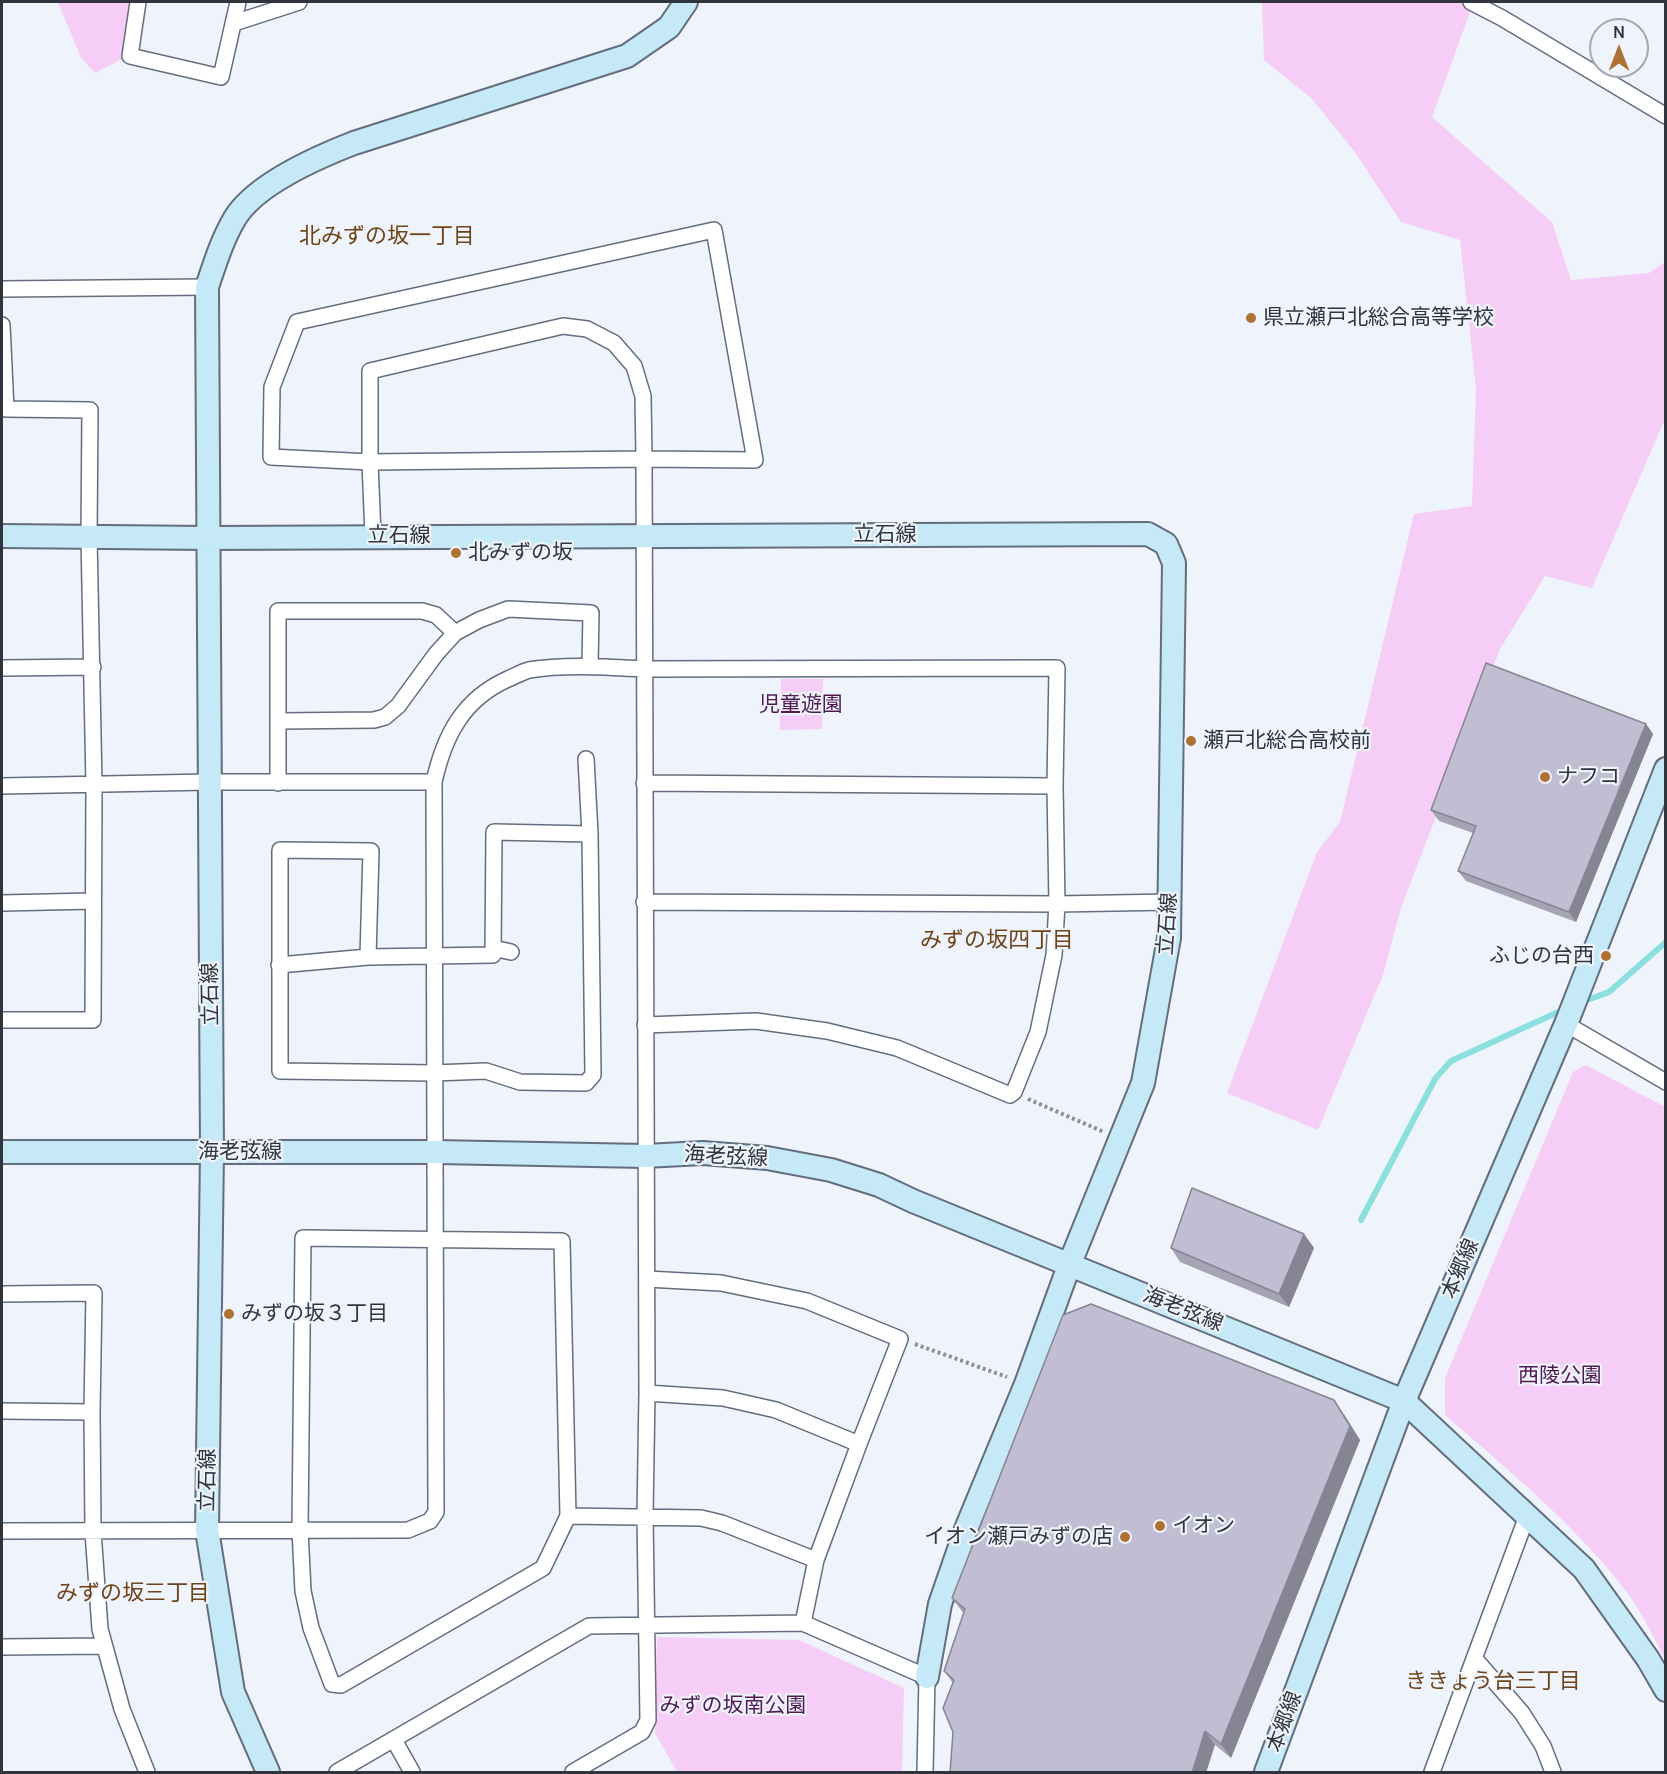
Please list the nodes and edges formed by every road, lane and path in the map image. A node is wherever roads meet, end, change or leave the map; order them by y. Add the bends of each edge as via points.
1 (138, 2) edge
2 (238, 2) edge
3 (298, 2) edge
4 (686, 2) edge
5 (1473, 2) edge
6 (234, 23) junction
7 (1665, 116) edge
8 (207, 287) junction
9 (2, 289) edge
10 (2, 325) edge
11 (4, 409) edge
12 (644, 459) junction
13 (370, 462) junction
14 (2, 536) edge
15 (373, 536) junction
16 (645, 536) junction
17 (89, 537) junction
18 (207, 538) junction
19 (455, 633) junction
20 (590, 666) junction
21 (93, 667) junction
22 (2, 668) edge
23 (644, 669) junction
24 (279, 721) junction
25 (586, 759) dead end
26 (1665, 769) edge
27 (209, 782) junction
28 (434, 782) junction
29 (278, 783) junction
30 (644, 783) junction
31 (94, 784) junction
32 (2, 786) edge
33 (1055, 786) junction
34 (590, 834) junction
35 (93, 901) junction
36 (644, 902) junction
37 (1171, 902) junction
38 (2, 903) edge
39 (1057, 904) junction
40 (493, 948) junction
41 (511, 952) dead end
42 (433, 956) junction
43 (368, 957) junction
44 (279, 965) junction
45 (2, 1020) edge
46 (1568, 1020) junction
47 (645, 1025) junction
48 (434, 1073) junction
49 (1665, 1082) edge
50 (1014, 1092) junction
51 (1121, 1140) junction
52 (2, 1152) edge
53 (212, 1152) junction
54 (436, 1152) junction
55 (645, 1156) junction
56 (435, 1240) junction
57 (1070, 1263) junction
58 (646, 1279) junction
59 (2, 1294) edge
60 (900, 1339) junction
61 (1026, 1384) junction
62 (647, 1393) junction
63 (1404, 1401) junction
64 (2, 1412) edge
65 (92, 1412) junction
66 (859, 1443) junction
67 (568, 1516) junction
68 (645, 1516) junction
69 (1527, 1516) junction
70 (207, 1530) junction
71 (300, 1530) junction
72 (2, 1531) edge
73 (93, 1532) junction
74 (816, 1560) junction
75 (803, 1623) junction
76 (647, 1625) junction
77 (104, 1646) junction
78 (2, 1647) edge
79 (1475, 1659) junction
80 (927, 1677) junction
81 (1665, 1690) edge
82 (394, 1740) junction
83 (147, 1773) edge
84 (268, 1773) edge
85 (337, 1773) edge
86 (412, 1773) edge
87 (573, 1773) edge
88 (925, 1773) edge
89 (1266, 1773) edge
90 (1432, 1773) edge
91 (1553, 1773) edge

1 - 6 street via 130,56 221,77
2 - 6 street
3 - 6 street
4 - 8 street via 669,27 627,56 354,142 311,160 263,189 236,216
5 - 7 street
8 - 9 street
8 - 18 street
10 - 11 street
11 - 17 street via 90,410
12 - 13 street
12 - 13 street via 643,396 633,366 614,343 587,329 563,326 370,371
12 - 13 street via 755,460 714,230 297,322 272,387 271,457
12 - 16 street
13 - 15 street
14 - 17 street
15 - 16 street, 立石線
15 - 18 street, 立石線
16 - 23 street
16 - 37 street, 立石線 via 1148,534 1159,538 1169,548 1174,563
17 - 18 street
17 - 21 street
18 - 27 street, 立石線
19 - 20 street via 507,609 591,614
19 - 24 street via 385,717
19 - 24 street via 436,615 422,611 278,611
20 - 23 street
20 - 28 street via 528,670 481,694 456,723 440,754
21 - 22 street
21 - 31 street
23 - 30 street
23 - 33 street via 1057,668
24 - 29 street
25 - 34 street
26 - 46 street, 本郷線
27 - 29 street
27 - 31 street
27 - 53 street, 立石線
28 - 29 street
28 - 42 street
30 - 33 street
30 - 36 street
31 - 32 street
31 - 35 street
33 - 39 street
34 - 40 street via 494,832
34 - 48 street via 593,1075 586,1083 520,1082 486,1071
35 - 38 street
35 - 45 street via 93,1020
36 - 39 street
36 - 47 street
37 - 39 street
37 - 51 street, 立石線 via 1169,938 1143,1083
39 - 50 street via 1054,955 1038,1032
40 - 41 street
40 - 42 street via 493,955
42 - 43 street
42 - 48 street
43 - 44 street
43 - 44 street via 371,850 280,850
44 - 48 street via 280,1071
46 - 49 street
46 - 63 street, 本郷線
47 - 50 street via 756,1021 827,1030 897,1048 1010,1095
47 - 55 street
48 - 54 street
50 - 51 path
51 - 57 street, 立石線
52 - 53 street, 海老弦線
53 - 54 street, 海老弦線
53 - 70 street, 立石線
54 - 55 street, 海老弦線
54 - 56 street
55 - 57 street, 海老弦線 via 714,1154 767,1158 831,1170 879,1185
55 - 58 street
56 - 67 street via 562,1240
56 - 71 street via 436,1512 430,1521 408,1530
56 - 71 street via 303,1238
57 - 61 street, 立石線
57 - 63 street, 海老弦線
58 - 60 street via 721,1283 807,1301
58 - 62 street
59 - 65 street via 94,1293
60 - 61 path
60 - 66 street
61 - 80 street, 立石線 via 966,1529 940,1604
62 - 66 street via 723,1398 776,1410
62 - 68 street
63 - 69 street
63 - 89 street, 本郷線
64 - 65 street
65 - 73 street
66 - 74 street
67 - 68 street
67 - 71 street via 543,1568 341,1685 332,1684 311,1628 303,1591
68 - 74 street via 701,1518 722,1523
68 - 76 street
69 - 79 street
69 - 81 street via 1584,1569 1648,1659
70 - 71 street
70 - 73 street
70 - 84 street, 立石線 via 233,1692
72 - 73 street
73 - 77 street
74 - 75 street
75 - 76 street
75 - 80 street
76 - 82 street via 589,1626
76 - 87 street via 648,1720 642,1732
77 - 78 street
77 - 83 street via 122,1709
79 - 90 street
79 - 91 street via 1522,1713 1543,1746
80 - 88 street
82 - 85 street
82 - 86 street

